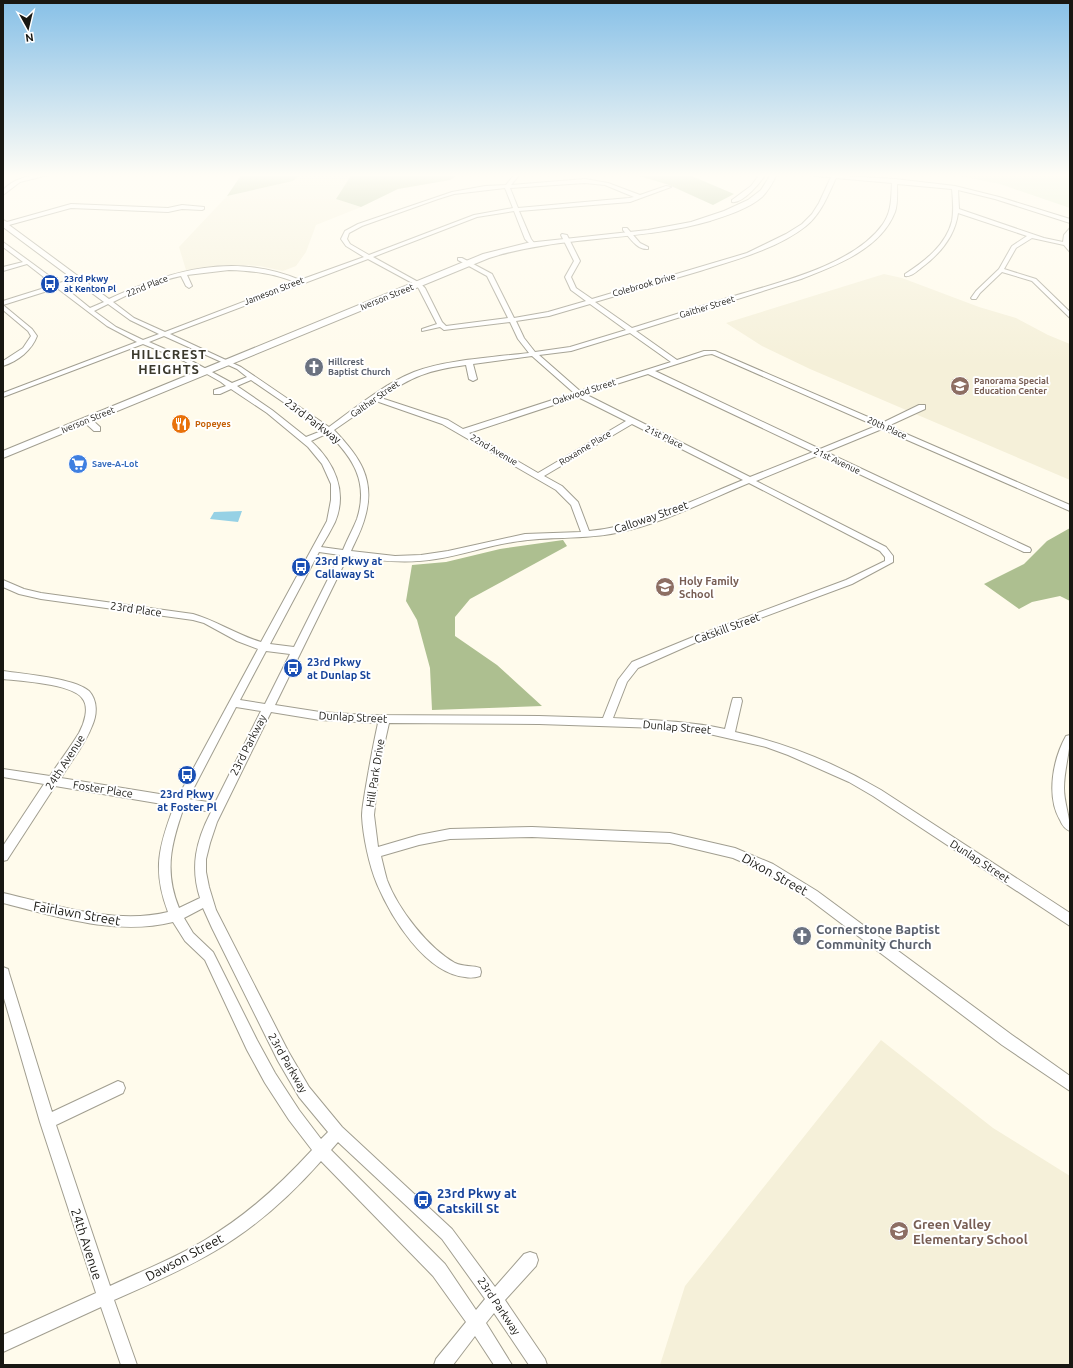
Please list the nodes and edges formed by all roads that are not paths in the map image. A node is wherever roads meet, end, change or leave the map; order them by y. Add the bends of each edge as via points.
1 (566, 237) edge
2 (18, 238) edge
3 (344, 238) edge
4 (416, 238) edge
5 (529, 238) edge
6 (558, 238) edge
7 (632, 238) edge
8 (782, 238) edge
9 (871, 238) edge
10 (946, 238) edge
11 (1028, 238) edge
12 (1037, 238) edge
13 (1066, 238) edge
14 (530, 241) junction
15 (3, 244) edge
16 (1066, 244) junction
17 (646, 248) dead end
18 (1070, 250) edge
19 (367, 256) junction
20 (460, 260) junction
21 (28, 262) junction
22 (468, 263) junction
23 (50, 268) junction
24 (3, 270) edge
25 (1001, 270) junction
26 (183, 273) junction
27 (907, 275) dead end
28 (79, 279) junction
29 (408, 279) junction
30 (299, 282) junction
31 (418, 284) junction
32 (58, 286) junction
33 (189, 286) dead end
34 (974, 298) dead end
35 (359, 299) dead end
36 (590, 301) junction
37 (109, 302) junction
38 (3, 303) edge
39 (3, 307) edge
40 (90, 310) junction
41 (1070, 316) edge
42 (512, 320) junction
43 (442, 326) junction
44 (287, 328) dead end
45 (424, 330) dead end
46 (631, 331) junction
47 (165, 334) junction
48 (142, 342) junction
49 (704, 353) joint
50 (534, 355) junction
51 (218, 358) junction
52 (676, 362) junction
53 (229, 363) junction
54 (469, 363) junction
55 (3, 364) edge
56 (197, 366) junction
57 (207, 371) junction
58 (648, 371) junction
59 (252, 378) junction
60 (473, 379) dead end
61 (232, 386) junction
62 (217, 392) dead end
63 (579, 394) junction
64 (3, 395) edge
65 (263, 396) junction
66 (375, 398) junction
67 (276, 405) junction
68 (922, 407) dead end
69 (87, 420) junction
70 (631, 421) junction
71 (882, 426) junction
72 (97, 429) dead end
73 (329, 430) junction
74 (463, 432) junction
75 (307, 440) junction
76 (3, 446) edge
77 (819, 452) junction
78 (3, 455) edge
79 (538, 476) junction
80 (751, 480) junction
81 (1070, 508) edge
82 (586, 534) junction
83 (316, 549) junction
84 (1026, 550) dead end
85 (346, 552) junction
86 (879, 567) joint
87 (3, 583) edge
88 (264, 647) junction
89 (296, 651) junction
90 (3, 675) edge
91 (736, 701) dead end
92 (234, 703) junction
93 (267, 708) junction
94 (384, 720) junction
95 (608, 723) junction
96 (730, 734) junction
97 (1070, 739) edge
98 (3, 773) edge
99 (53, 780) junction
100 (180, 803) junction
101 (217, 808) junction
102 (1070, 826) edge
103 (375, 853) junction
104 (3, 856) edge
105 (3, 898) edge
106 (207, 901) junction
107 (176, 916) junction
108 (1070, 920) edge
109 (475, 972) dead end
110 (3, 973) edge
111 (1070, 1084) edge
112 (118, 1088) dead end
113 (47, 1122) junction
114 (337, 1132) junction
115 (321, 1150) junction
116 (530, 1260) dead end
117 (104, 1297) junction
118 (495, 1299) junction
119 (477, 1323) junction
120 (3, 1344) edge
121 (129, 1365) edge
122 (442, 1365) edge
123 (504, 1365) edge
124 (538, 1365) edge

1 - 36 street via 577,261 568,276 570,285
2 - 23 street, 23rd Parkway
3 - 19 street via 348,245
4 - 19 street, Jameson Street
5 - 14 street
6 - 14 main road, Iverson Street
7 - 17 street
8 - 36 street, Colebrook Drive via 738,258
9 - 46 street, Gaither Street via 856,252 799,278
10 - 27 street via 939,249 918,269
11 - 25 street via 1014,247
12 - 16 street
13 - 16 street
14 - 20 main road, Iverson Street via 501,245
14 - 22 main road, Iverson Street
15 - 21 street, 23rd Parkway
16 - 18 street
19 - 29 street
19 - 30 street, Jameson Street
20 - 22 street, 21st Place
20 - 29 main road, Iverson Street
21 - 23 street, 23rd Parkway
21 - 24 street
22 - 31 main road, Iverson Street
22 - 42 street, 21st Place via 490,275
23 - 28 street, 23rd Parkway
23 - 32 street, 23rd Parkway
25 - 34 street
25 - 41 street via 1034,280
26 - 30 street, 22nd Place via 250,270 279,274
26 - 33 street, 22nd Place
26 - 37 street, 22nd Place via 147,284
28 - 32 street
28 - 37 street, 23rd Parkway
29 - 31 street
29 - 35 main road, Iverson Street
30 - 47 street, Jameson Street
31 - 43 street
31 - 53 main road, Iverson Street
32 - 38 street
32 - 40 street, 23rd Parkway
36 - 42 street, Colebrook Drive via 549,314
36 - 46 street
37 - 40 street, 22nd Place
37 - 47 street, 23rd Parkway via 137,322
39 - 55 street via 34,336 25,350
40 - 48 street, 23rd Parkway via 112,327
42 - 43 street, Colebrook Drive
42 - 50 street, 21st Place via 521,339
43 - 45 street, Colebrook Drive
44 - 51 main road, Iverson Street
46 - 50 street, Gaither Street via 571,349
46 - 52 street
47 - 48 street, Jameson Street
47 - 51 street, 23rd Parkway
48 - 56 street, 23rd Parkway
48 - 64 street, Jameson Street
49 - 52 street, Oakwood Street
49 - 71 street, 20th Place via 719,354
50 - 54 street, Gaither Street
50 - 63 street, 21st Place
51 - 53 street, 23rd Parkway
51 - 56 main road, Iverson Street
52 - 58 street, Oakwood Street
53 - 57 main road, Iverson Street
53 - 59 street, 23rd Parkway
54 - 60 street
54 - 66 street, Gaither Street via 405,375
56 - 57 street, 23rd Parkway
56 - 76 main road, Iverson Street
57 - 61 street, 23rd Parkway
57 - 69 main road, Iverson Street
58 - 63 street, Oakwood Street
58 - 77 street, 21st Avenue
59 - 61 street
59 - 65 street, 23rd Parkway
61 - 62 street
61 - 65 street, 23rd Parkway
63 - 70 street, 21st Place
63 - 74 street, Oakwood Street
65 - 67 street, 23rd Parkway
65 - 67 street, 23rd Parkway
66 - 73 street, Gaither Street
66 - 74 street, 22nd Avenue via 434,418
67 - 73 street, 23rd Parkway
67 - 75 street, 23rd Parkway
68 - 71 street, Calloway Street
69 - 72 street
69 - 78 main road, Iverson Street
70 - 79 street, Roxanne Place
70 - 80 street, 21st Place
71 - 77 street, Calloway Street
71 - 81 street, 20th Place
73 - 75 street, Gaither Street
73 - 85 street, 23rd Parkway via 351,453 363,478 364,504 361,518
74 - 79 street, 22nd Avenue
75 - 83 street, 23rd Parkway via 330,470 335,486 336,503 333,516
77 - 80 street, Calloway Street
77 - 84 street, 21st Avenue
79 - 82 street, 22nd Avenue via 559,488 576,504
80 - 82 street, Calloway Street via 628,528
80 - 86 street, 21st Place via 883,549 888,553 889,560
82 - 85 street, Calloway Street via 520,538 436,556 407,559 387,559
83 - 85 street, Calloway Street
83 - 88 street, 23rd Parkway
85 - 89 street, 23rd Parkway
86 - 95 street, Catskill Street via 810,598 696,639 635,665 623,680
87 - 88 street, 23rd Place via 22,592 41,596 198,618 237,638
88 - 89 street, 23rd Place
88 - 92 street, 23rd Parkway
89 - 93 street, 23rd Parkway
90 - 99 street, 24th Avenue via 74,688 86,695 91,712 86,730
91 - 96 street
92 - 93 street, Dunlap Street
92 - 100 street, 23rd Parkway
93 - 94 street, Dunlap Street via 320,716
93 - 101 street, 23rd Parkway
94 - 95 street, Dunlap Street via 539,720
94 - 103 street, Hill Park Drive via 368,815
95 - 96 street, Dunlap Street via 678,726
96 - 108 street, Dunlap Street via 768,743 853,779
97 - 102 street via 1062,756 1059,778 1060,806
98 - 99 street, Foster Place
99 - 100 street, Foster Place
99 - 104 street, 24th Avenue
100 - 101 street, Foster Place
100 - 107 street, 23rd Parkway via 164,859 167,893
101 - 106 street, 23rd Parkway via 204,842 200,863
103 - 109 street, Hill Park Drive via 382,882 398,912 423,946 456,970
103 - 111 street, Dixon Street via 450,834 517,832 670,838 735,853 769,868 814,896
105 - 107 street, Fairlawn Street via 64,912 126,922
106 - 107 street, Fairlawn Street
106 - 114 street, 23rd Parkway via 216,924 283,1056 304,1092
107 - 115 street, 23rd Parkway via 189,937 209,956 270,1078
110 - 113 street, 24th Avenue
112 - 113 street
113 - 117 street, 24th Avenue
114 - 115 street, Dawson Street
114 - 118 street, 23rd Parkway via 447,1234
115 - 117 street, Dawson Street via 272,1199 235,1230 201,1251
115 - 119 street, 23rd Parkway via 425,1254
116 - 118 street
117 - 120 street, Dawson Street
117 - 121 street, 24th Avenue
118 - 119 street
118 - 124 street, 23rd Parkway
119 - 122 street
119 - 123 street, 23rd Parkway

